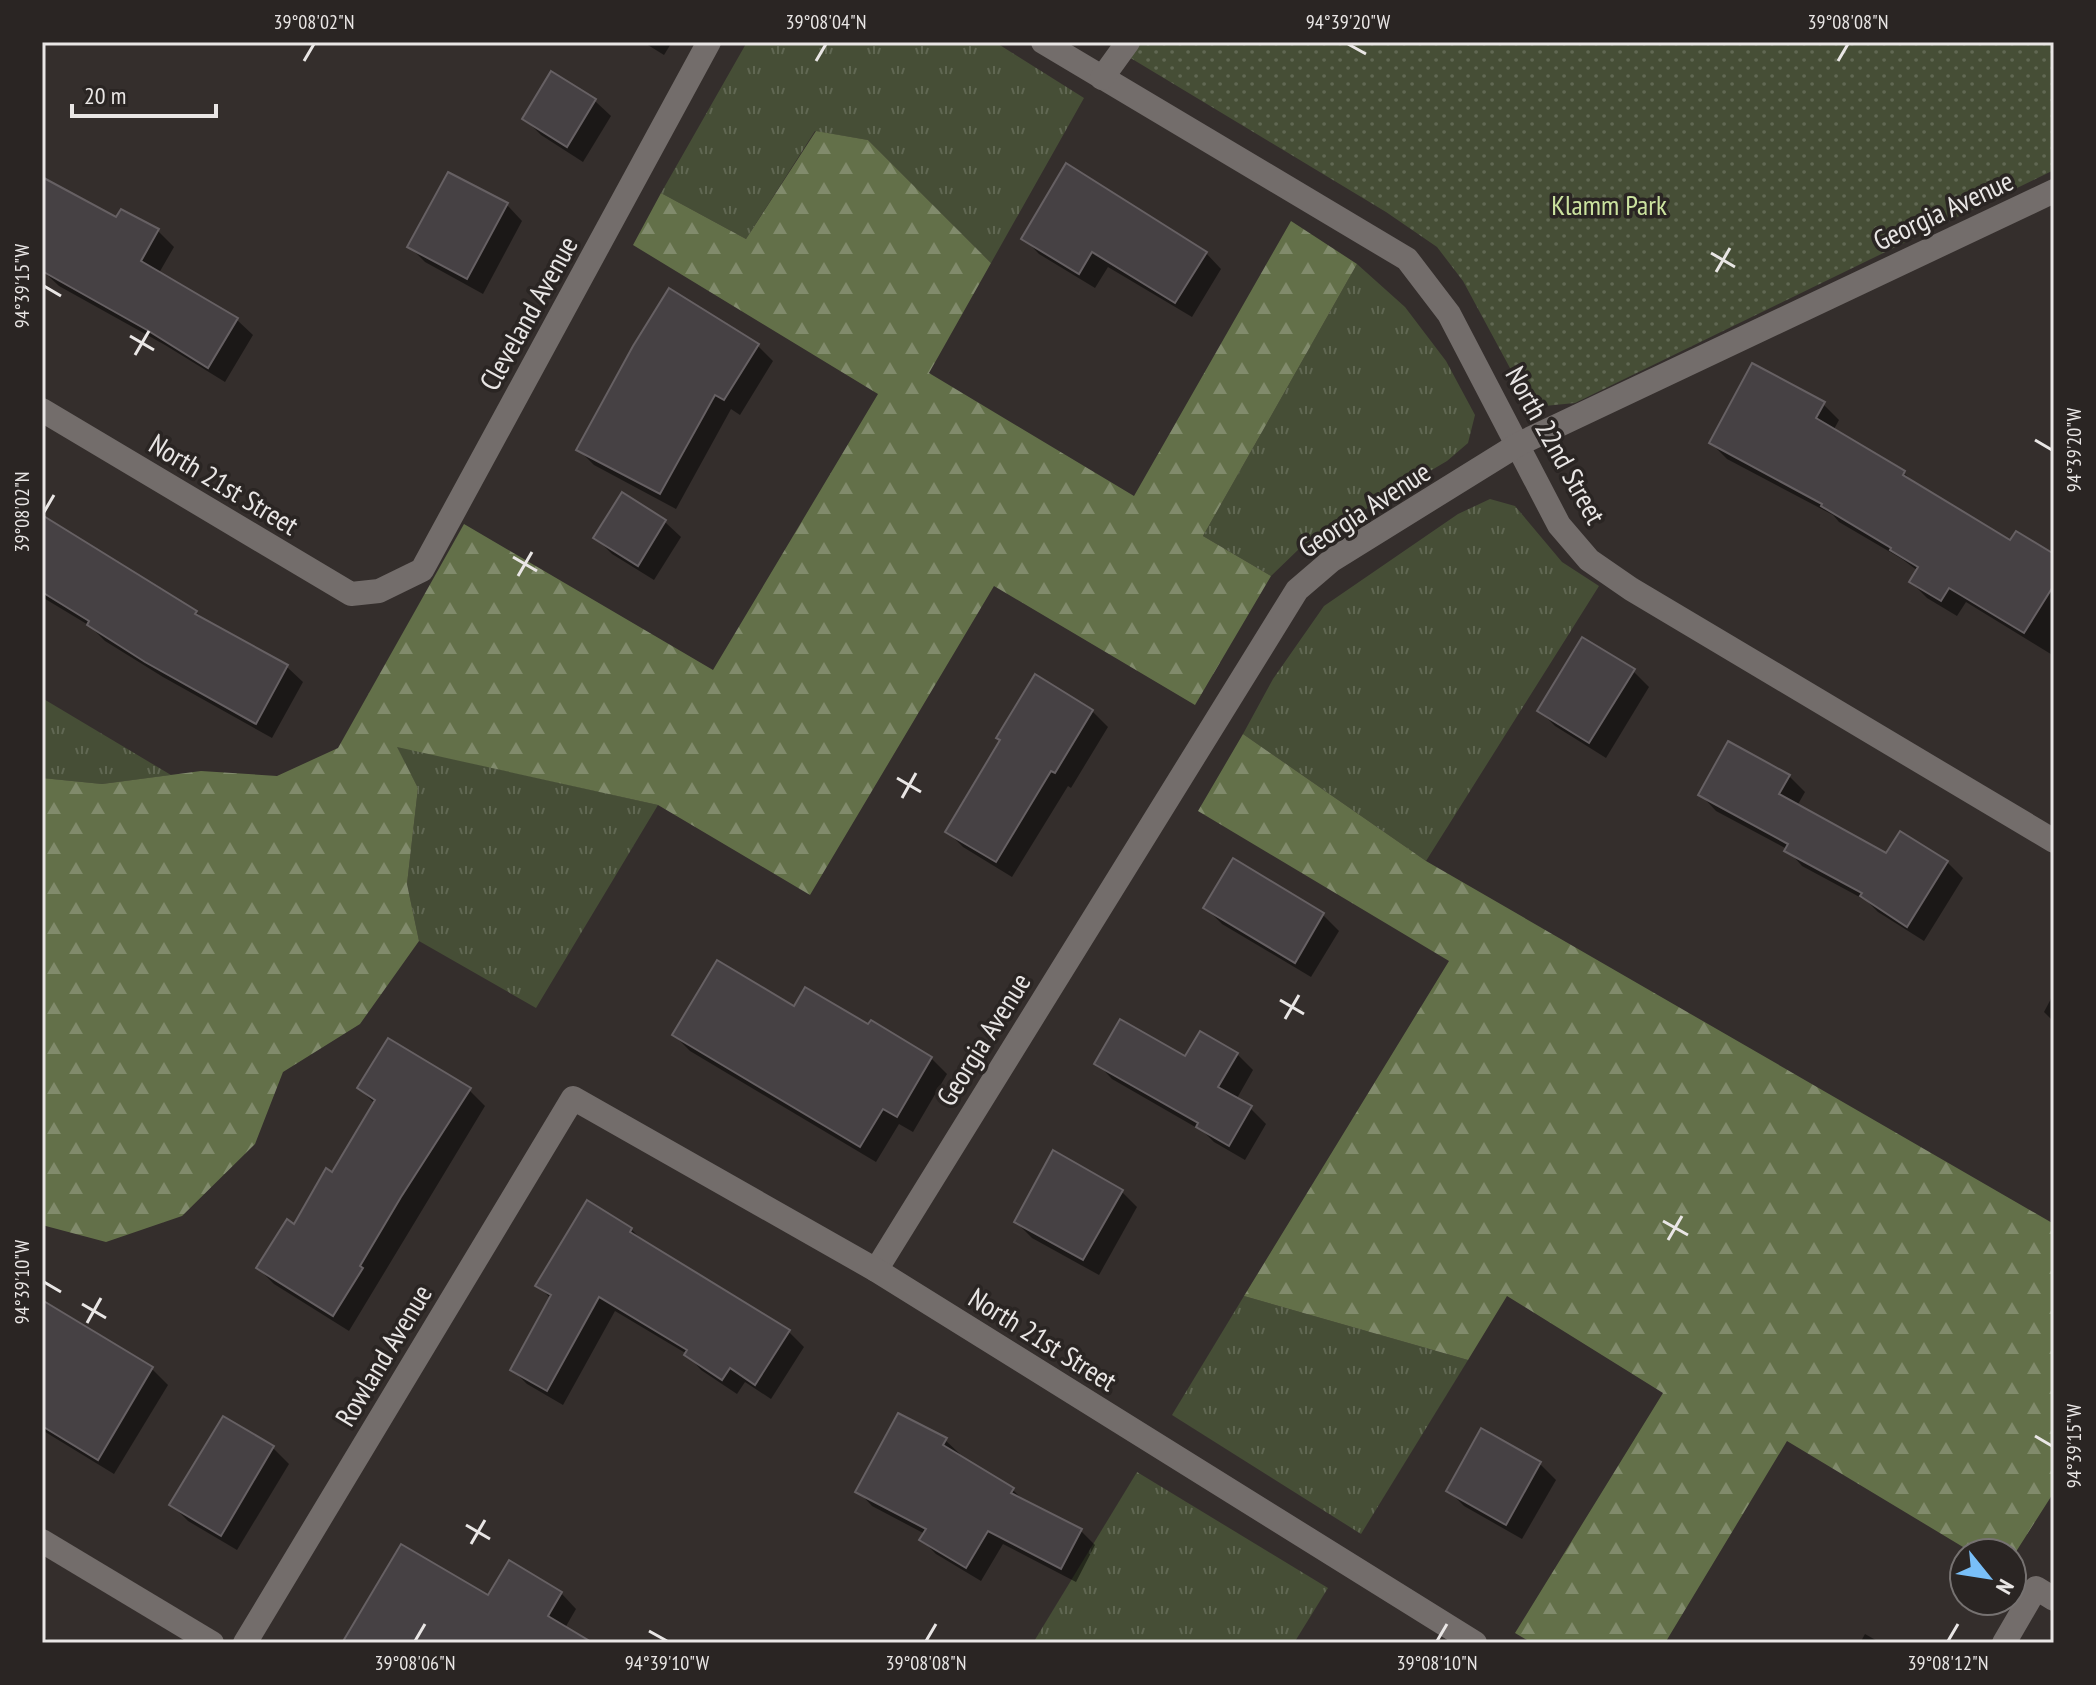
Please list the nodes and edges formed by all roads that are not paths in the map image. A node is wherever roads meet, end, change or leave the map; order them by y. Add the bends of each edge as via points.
1 (709, 42) edge
2 (1043, 42) edge
3 (1128, 42) edge
4 (1102, 78) junction
5 (2054, 191) edge
6 (42, 410) edge
7 (1519, 444) junction
8 (379, 591) joint
9 (2054, 841) edge
10 (573, 1098) joint
11 (876, 1270) junction
12 (42, 1541) edge
13 (2045, 1594) edge
14 (212, 1643) edge
15 (245, 1643) edge
16 (1475, 1643) edge
17 (2004, 1643) edge

1 - 8 street, Cleveland Avenue via 422,570
2 - 4 street, North 22nd Street
3 - 4 street
4 - 7 street, North 22nd Street via 1407,259 1449,314
5 - 7 street, Georgia Avenue
6 - 8 street, North 21st Street via 321,579 351,594
7 - 9 street, North 22nd Street via 1559,525 1589,560
7 - 11 street, Georgia Avenue via 1332,560 1297,590
10 - 11 street, North 21st Street
10 - 15 street, Rowland Avenue
11 - 16 street, North 21st Street
12 - 14 street
13 - 17 street

